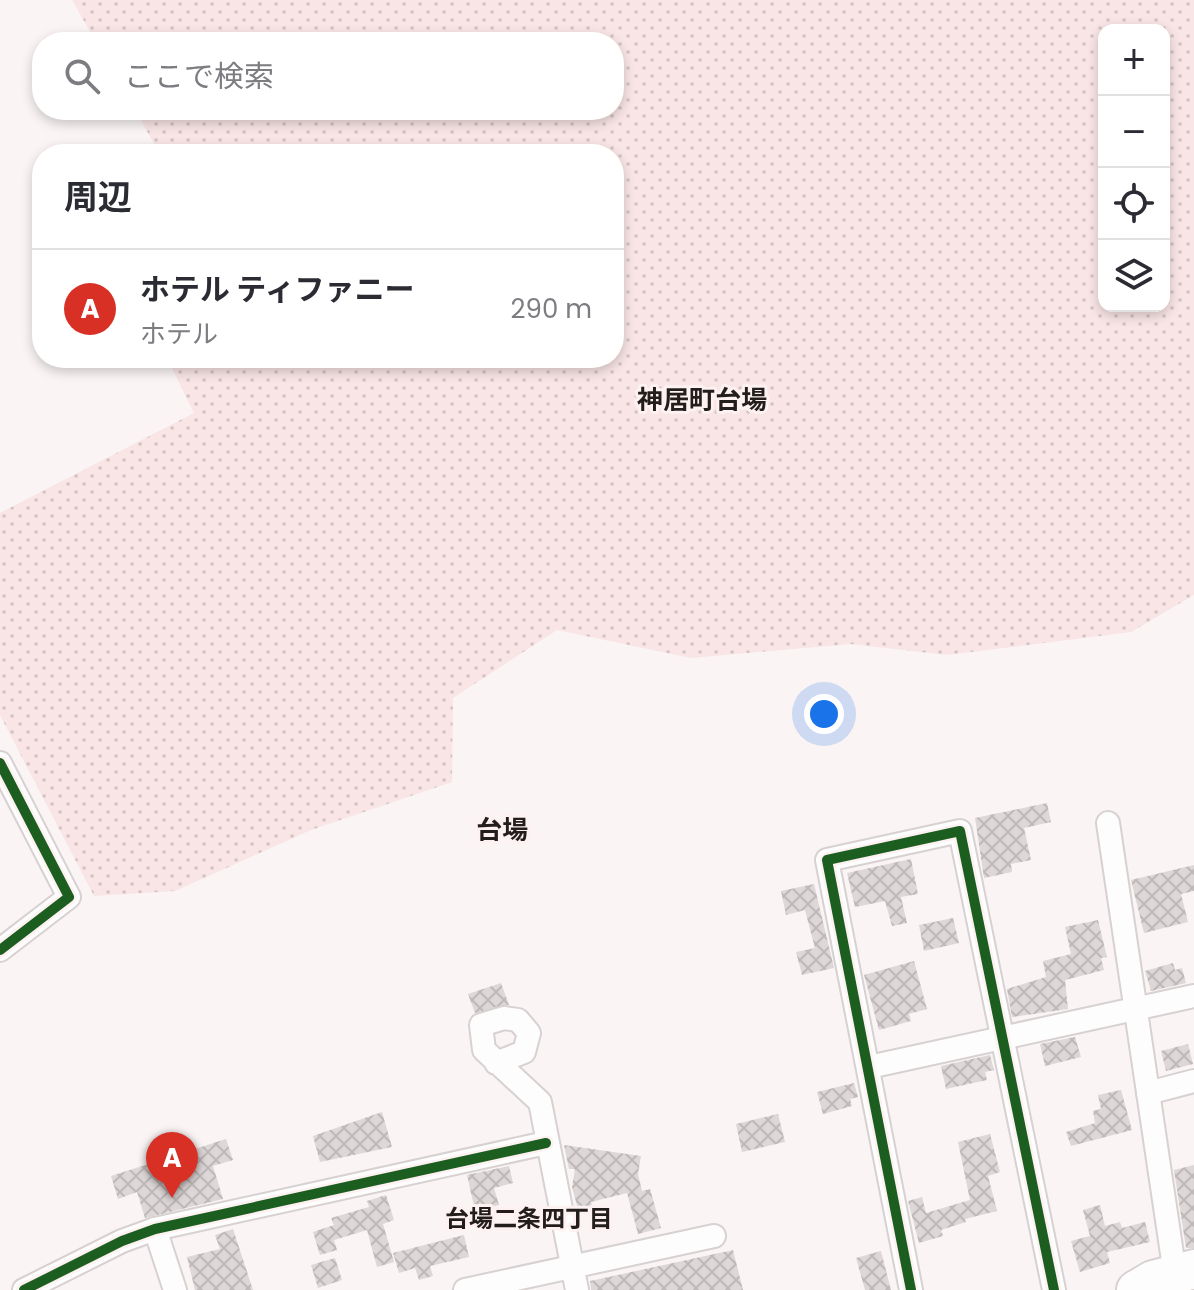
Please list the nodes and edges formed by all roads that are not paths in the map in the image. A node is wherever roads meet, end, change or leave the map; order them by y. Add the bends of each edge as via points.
1 (0, 763) edge
2 (1108, 823) dead end
3 (0, 950) edge
4 (1194, 996) edge
5 (1134, 1010) junction
6 (999, 1039) junction
7 (496, 1063) dead end
8 (869, 1067) junction
9 (1194, 1081) edge
10 (1148, 1093) junction
11 (546, 1143) junction
12 (155, 1229) junction
13 (714, 1236) dead end
14 (572, 1266) junction
15 (1184, 1271) edge
16 (24, 1290) edge
17 (175, 1290) edge
18 (465, 1290) edge
19 (577, 1290) edge
20 (911, 1290) edge
21 (1054, 1290) edge
22 (1136, 1290) edge

1 - 3 street via 69,897
2 - 5 street
4 - 5 street
5 - 6 street
5 - 10 street
6 - 8 street
6 - 8 street via 960,831 827,860
6 - 21 street
7 - 11 street via 540,1102
8 - 20 street
9 - 10 street
10 - 15 street
11 - 12 street
11 - 14 street
12 - 16 street
12 - 17 street
13 - 14 street
14 - 18 street
14 - 19 street
15 - 22 highway

